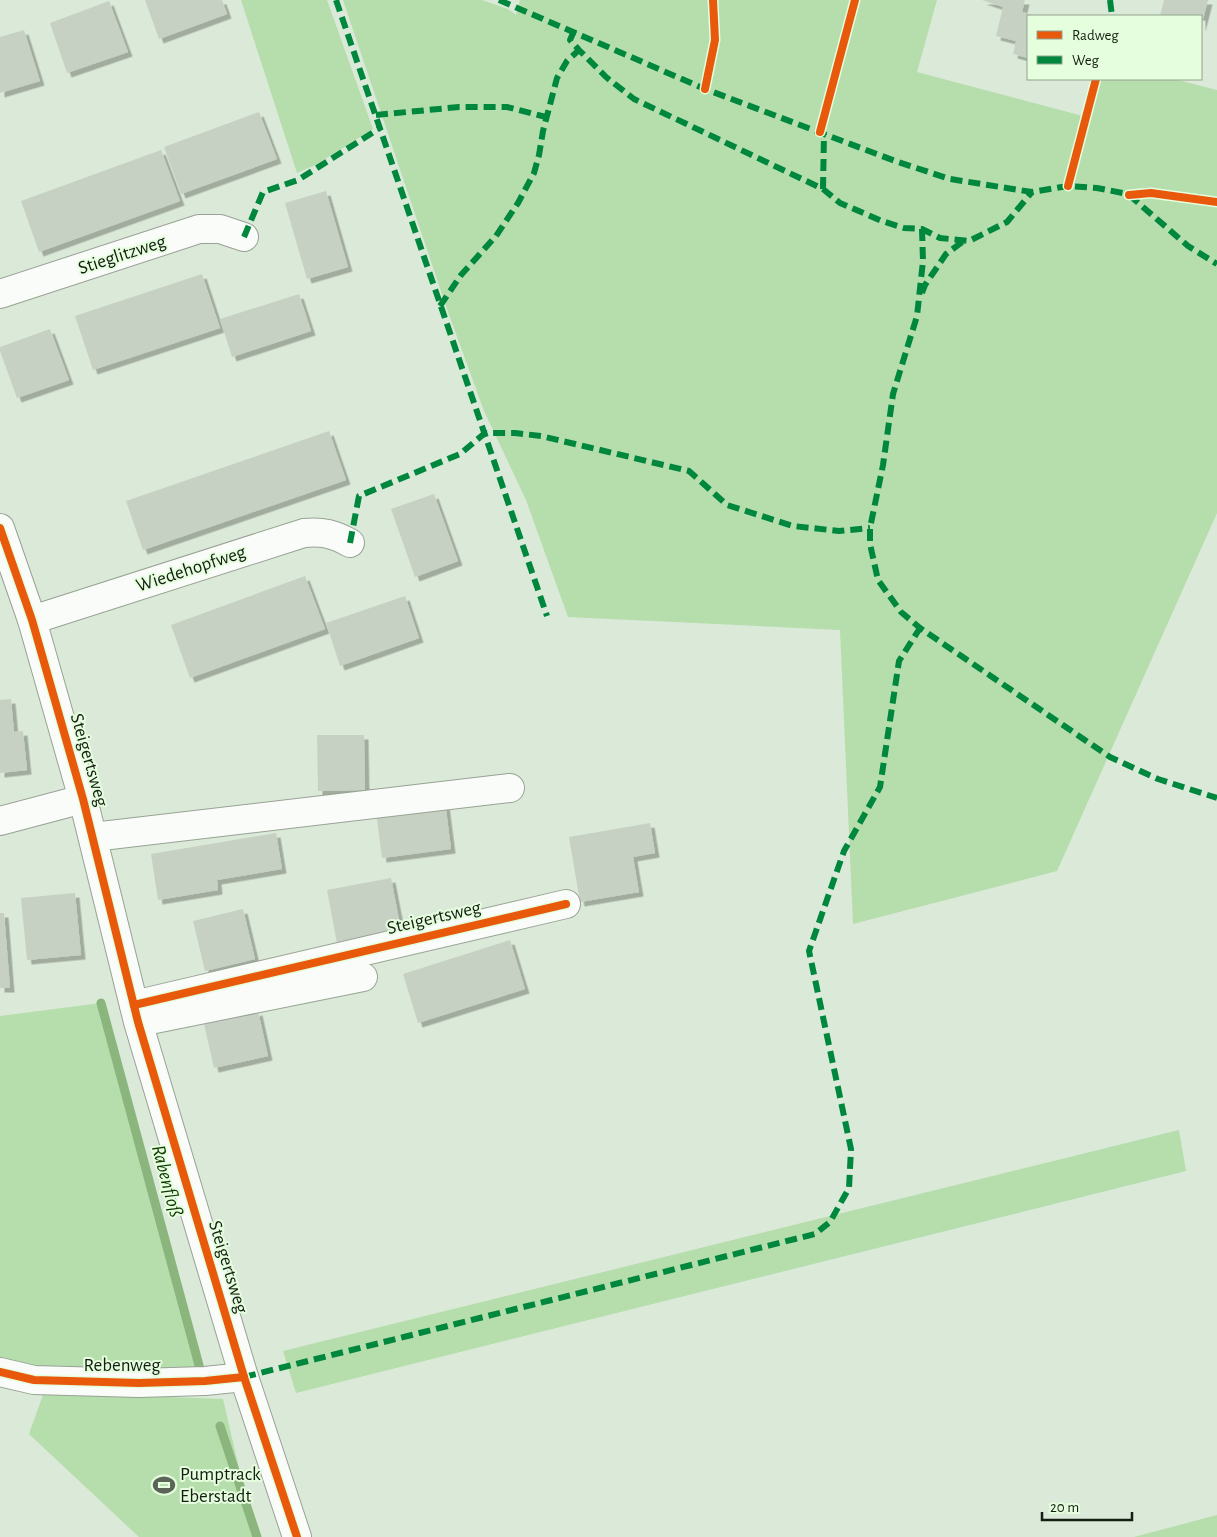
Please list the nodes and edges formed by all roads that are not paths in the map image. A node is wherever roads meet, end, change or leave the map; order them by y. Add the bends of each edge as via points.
1 (244, 237) dead end
2 (0, 294) edge
3 (0, 528) edge
4 (350, 543) dead end
5 (32, 620) junction
6 (510, 788) dead end
7 (83, 799) junction
8 (0, 821) edge
9 (93, 837) junction
10 (566, 904) dead end
11 (363, 977) dead end
12 (136, 1013) junction
13 (0, 1372) edge
14 (244, 1377) junction
15 (297, 1537) edge

1 - 2 street, Stieglitzweg via 220,229 199,229
3 - 5 street, Steigertsweg
4 - 5 street, Wiedehopfweg via 320,531 304,533
5 - 7 street, Steigertsweg
6 - 9 street, Steigertsweg
7 - 8 street
7 - 9 street, Steigertsweg
9 - 12 street, Steigertsweg
10 - 12 street, Steigertsweg
11 - 12 street
12 - 14 street, Steigertsweg
13 - 14 street, Rebenweg via 34,1380 139,1383
14 - 15 street, Steigertsweg

